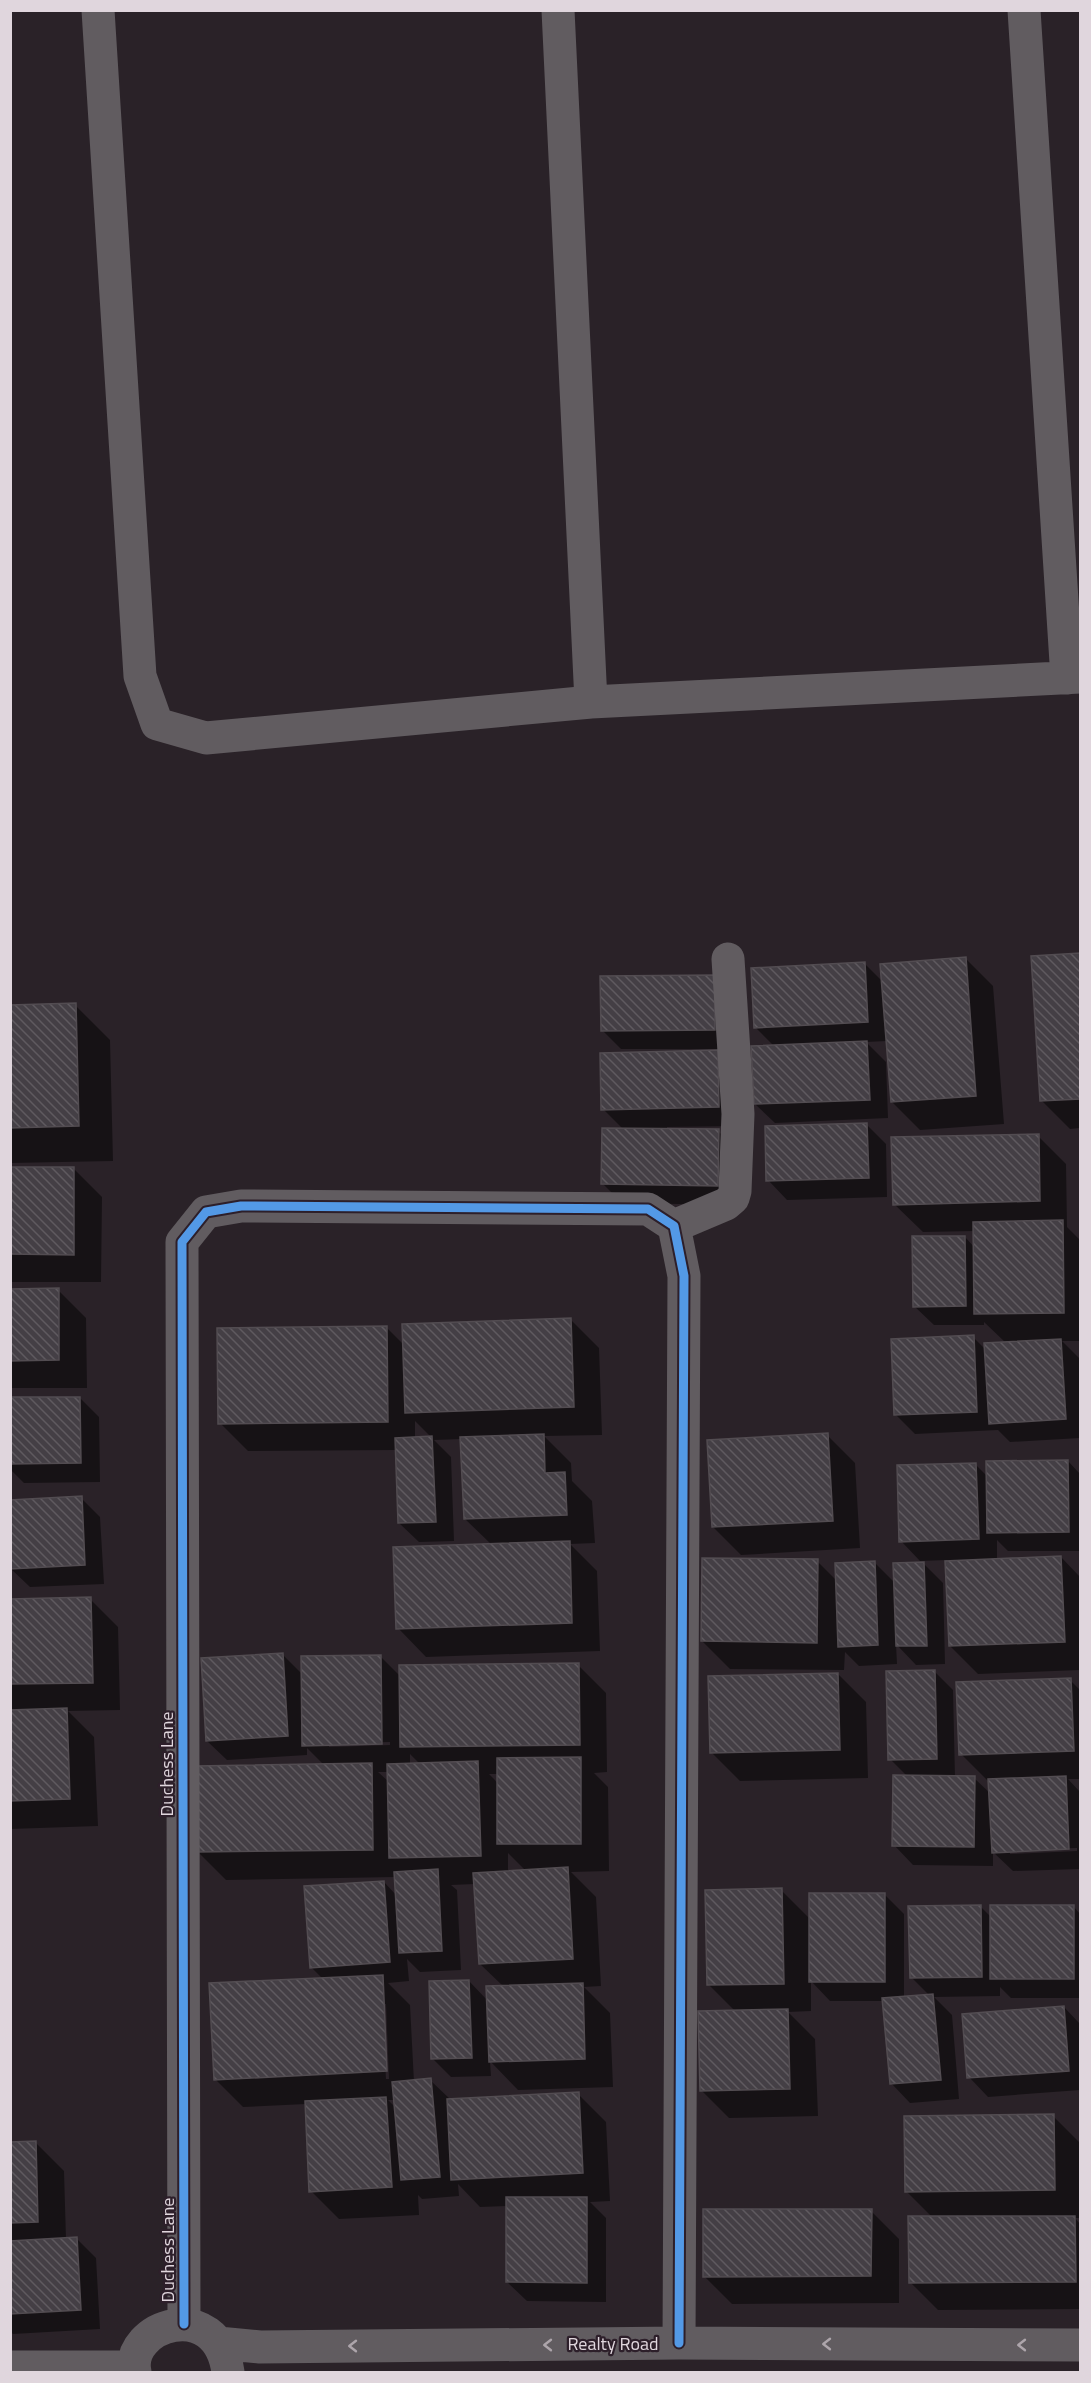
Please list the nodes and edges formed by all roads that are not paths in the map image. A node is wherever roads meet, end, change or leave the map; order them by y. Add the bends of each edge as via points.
1 (98, 10) edge
2 (558, 10) edge
3 (1024, 10) edge
4 (1074, 677) edge
5 (591, 702) junction
6 (728, 959) dead end
7 (674, 1226) junction
8 (184, 2324) junction
9 (679, 2343) junction
10 (1080, 2345) edge
11 (223, 2358) edge
12 (10, 2367) edge
13 (134, 2370) edge

1 - 5 street via 140,676 157,724 206,738
2 - 5 street
3 - 4 street
4 - 5 street
6 - 7 street via 738,1114 735,1191 726,1204
7 - 8 street, Duchess Lane via 648,1209 241,1206 206,1212 182,1242
7 - 9 street via 684,1276
8 - 11 street via 203,2329
8 - 13 street via 160,2328 142,2344
10 -> 9 street, Realty Road
9 -> 11 street, Realty Road via 260,2347
12 - 13 street

